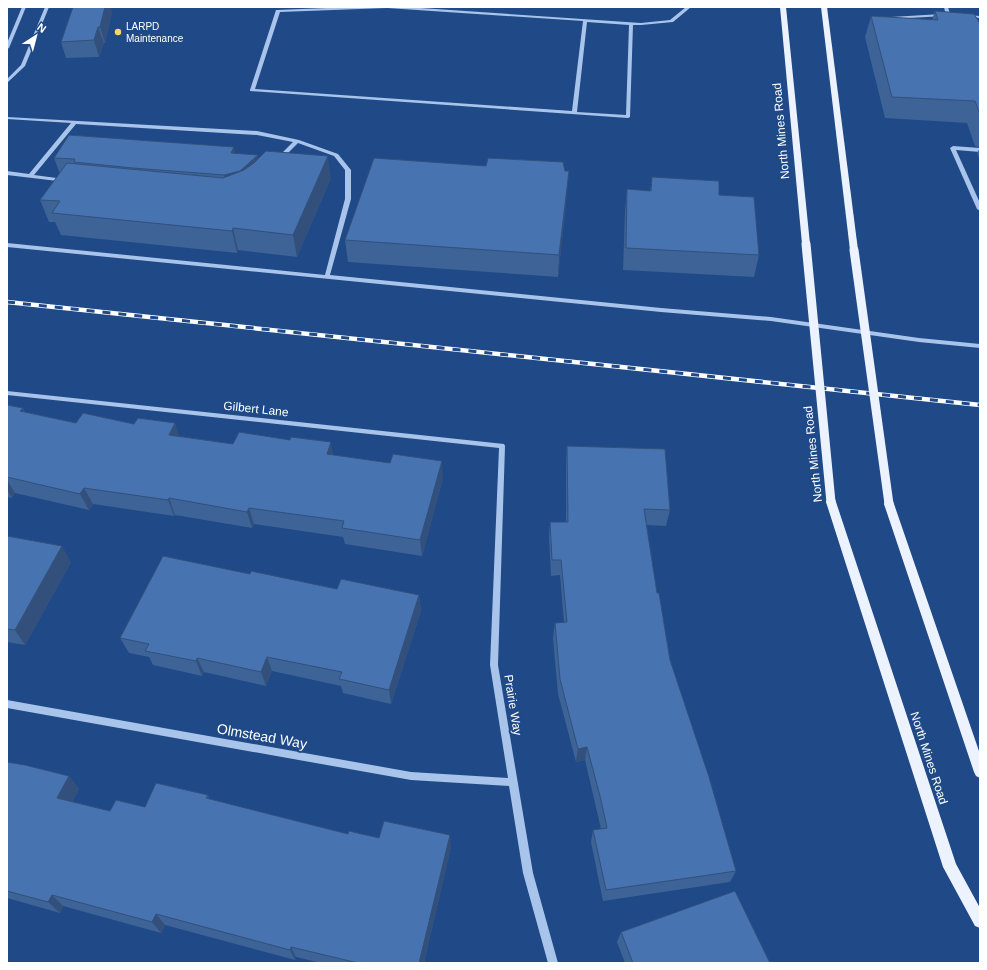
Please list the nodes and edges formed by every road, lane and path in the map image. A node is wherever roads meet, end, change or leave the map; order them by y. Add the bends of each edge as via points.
1 (24, 7) edge
2 (47, 7) edge
3 (273, 7) edge
4 (689, 7) edge
5 (783, 7) edge
6 (824, 7) edge
7 (946, 7) edge
8 (278, 11) junction
9 (948, 15) junction
10 (956, 16) edge
11 (964, 16) edge
12 (980, 17) edge
13 (887, 18) edge
14 (585, 20) junction
15 (631, 23) junction
16 (9, 38) edge
17 (7, 48) edge
18 (7, 82) edge
19 (574, 113) junction
20 (7, 118) edge
21 (74, 123) junction
22 (297, 141) junction
23 (980, 150) edge
24 (276, 162) edge
25 (7, 173) edge
26 (30, 176) junction
27 (70, 182) edge
28 (980, 209) edge
29 (7, 245) edge
30 (327, 277) junction
31 (980, 346) edge
32 (7, 393) edge
33 (502, 446) joint
34 (7, 704) edge
35 (980, 772) edge
36 (513, 782) junction
37 (980, 921) edge
38 (553, 963) edge

1 - 16 street
2 - 18 street via 23,66
3 - 8 street
4 - 15 street via 671,22
5 - 37 main road, North Mines Road, bridge via 831,502 950,867
6 - 35 main road, bridge via 889,504
7 - 9 street
8 - 14 street via 387,7
8 - 19 street via 252,90
9 - 10 street
9 - 13 street
11 - 12 street
14 - 15 street
14 - 19 street
15 - 19 street via 628,117
16 - 17 street
20 - 21 street
21 - 22 street via 257,133
21 - 26 street
22 - 24 street
22 - 30 street via 336,155 348,170 348,199
23 - 28 street via 953,148
25 - 26 street
26 - 27 street
29 - 30 street
30 - 31 street via 772,319
32 - 33 street, Gilbert Lane
33 - 36 street, Prairie Way via 494,665
34 - 36 street, Olmstead Way via 411,776
36 - 38 street, Prairie Way via 528,873

